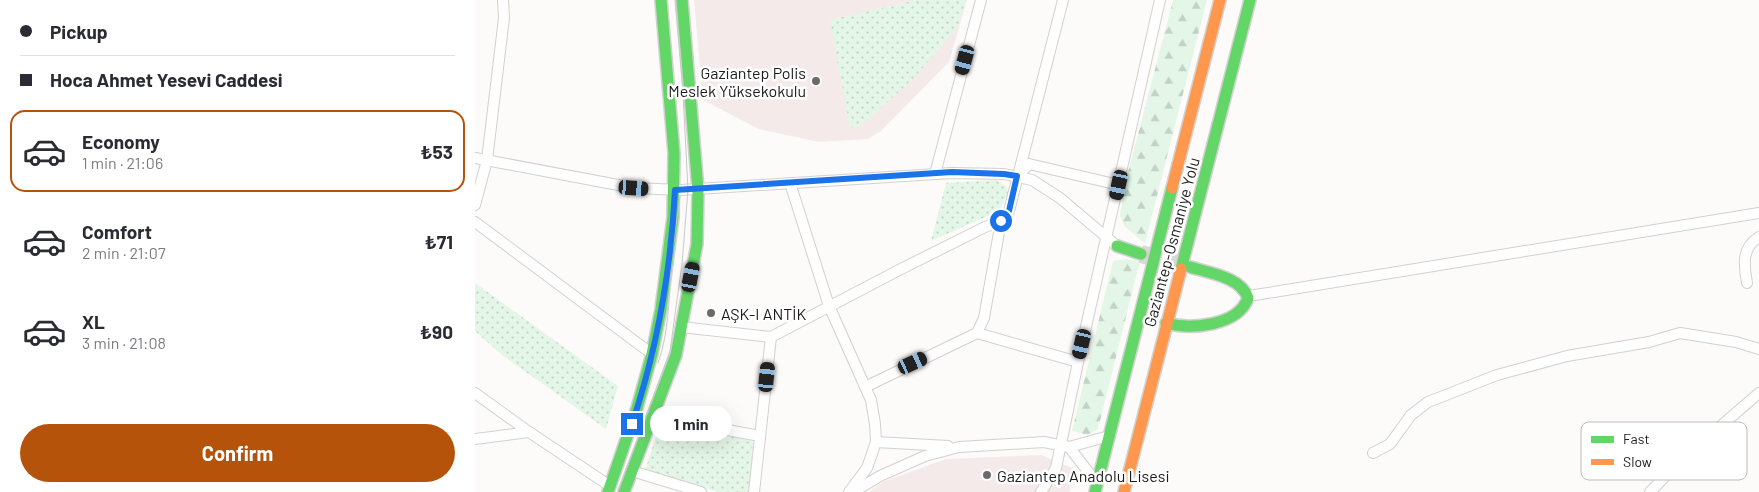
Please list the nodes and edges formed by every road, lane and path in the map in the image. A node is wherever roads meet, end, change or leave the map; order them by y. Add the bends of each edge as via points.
1 (503, 0) edge
2 (661, 0) edge
3 (681, 0) edge
4 (981, 0) edge
5 (1063, 0) edge
6 (1160, 0) edge
7 (1220, 0) edge
8 (1250, 0) edge
9 (475, 158) edge
10 (487, 160) junction
11 (935, 174) junction
12 (1017, 176) junction
13 (790, 183) junction
14 (1119, 185) junction
15 (698, 189) junction
16 (675, 190) junction
17 (475, 205) edge
18 (1759, 213) edge
19 (1001, 221) junction
20 (475, 222) edge
21 (1759, 237) edge
22 (1107, 238) junction
23 (1117, 246) joint
24 (1141, 254) tunnel mouth
25 (1190, 267) tunnel mouth
26 (1747, 283) dead end
27 (1249, 296) junction
28 (829, 306) junction
29 (1166, 323) junction
30 (681, 326) junction
31 (977, 333) junction
32 (771, 337) junction
33 (1759, 349) edge
34 (652, 354) junction
35 (1078, 362) junction
36 (865, 387) junction
37 (475, 393) edge
38 (1759, 393) edge
39 (653, 414) junction
40 (1725, 422) edge
41 (529, 432) junction
42 (761, 436) junction
43 (1109, 436) junction
44 (475, 439) edge
45 (876, 442) junction
46 (1065, 446) junction
47 (959, 447) junction
48 (1373, 452) dead end
49 (632, 471) junction
50 (1662, 480) edge
51 (1096, 487) edge
52 (609, 489) edge
53 (624, 492) edge
54 (701, 492) edge
55 (755, 492) edge
56 (849, 492) edge
57 (853, 492) edge
58 (1041, 492) edge
59 (1124, 492) edge
60 (1650, 492) edge

1 - 10 street via 505,18
2 - 16 main road
3 - 15 main road
4 - 11 street
5 - 12 street
6 - 14 street
7 - 43 main road, Gaziantep-Osmaniye Yolu
8 - 29 main road, Gaziantep-Osmaniye Yolu
9 - 10 street
10 - 16 street via 634,188
10 - 17 street
11 - 12 street
11 - 13 street
12 - 14 street via 1029,164
12 - 19 street via 1009,211
12 - 22 street via 1046,189
13 - 15 street
13 - 28 street
14 - 22 street
15 - 16 street
15 - 30 main road via 697,244
16 - 34 main road
18 - 27 street
19 - 28 street
19 - 31 street via 984,318
20 - 34 street
21 - 26 street via 1743,260
22 - 23 street
22 - 35 street
23 - 24 main road
25 - 27 main road via 1236,283
27 - 29 main road via 1243,307 1211,325 1197,327
28 - 32 street
28 - 36 street
29 - 59 main road, Gaziantep-Osmaniye Yolu
30 - 32 street
30 - 39 main road via 676,355
31 - 35 street
31 - 36 street
32 - 42 street
33 - 48 street via 1680,333 1649,342 1559,358 1497,375 1428,402 1411,415 1390,444
34 - 52 main road
35 - 46 street
36 - 45 street via 871,400
37 - 41 street
38 - 40 street
39 - 42 street
39 - 49 main road
41 - 44 street
41 - 52 street
42 - 55 street
43 - 46 street
43 - 51 main road, Gaziantep-Osmaniye Yolu
45 - 47 street
45 - 56 street via 867,468
46 - 47 street via 1023,442
46 - 51 street
46 - 58 street
47 - 57 street via 925,456
49 - 53 main road
49 - 54 street
50 - 60 street

